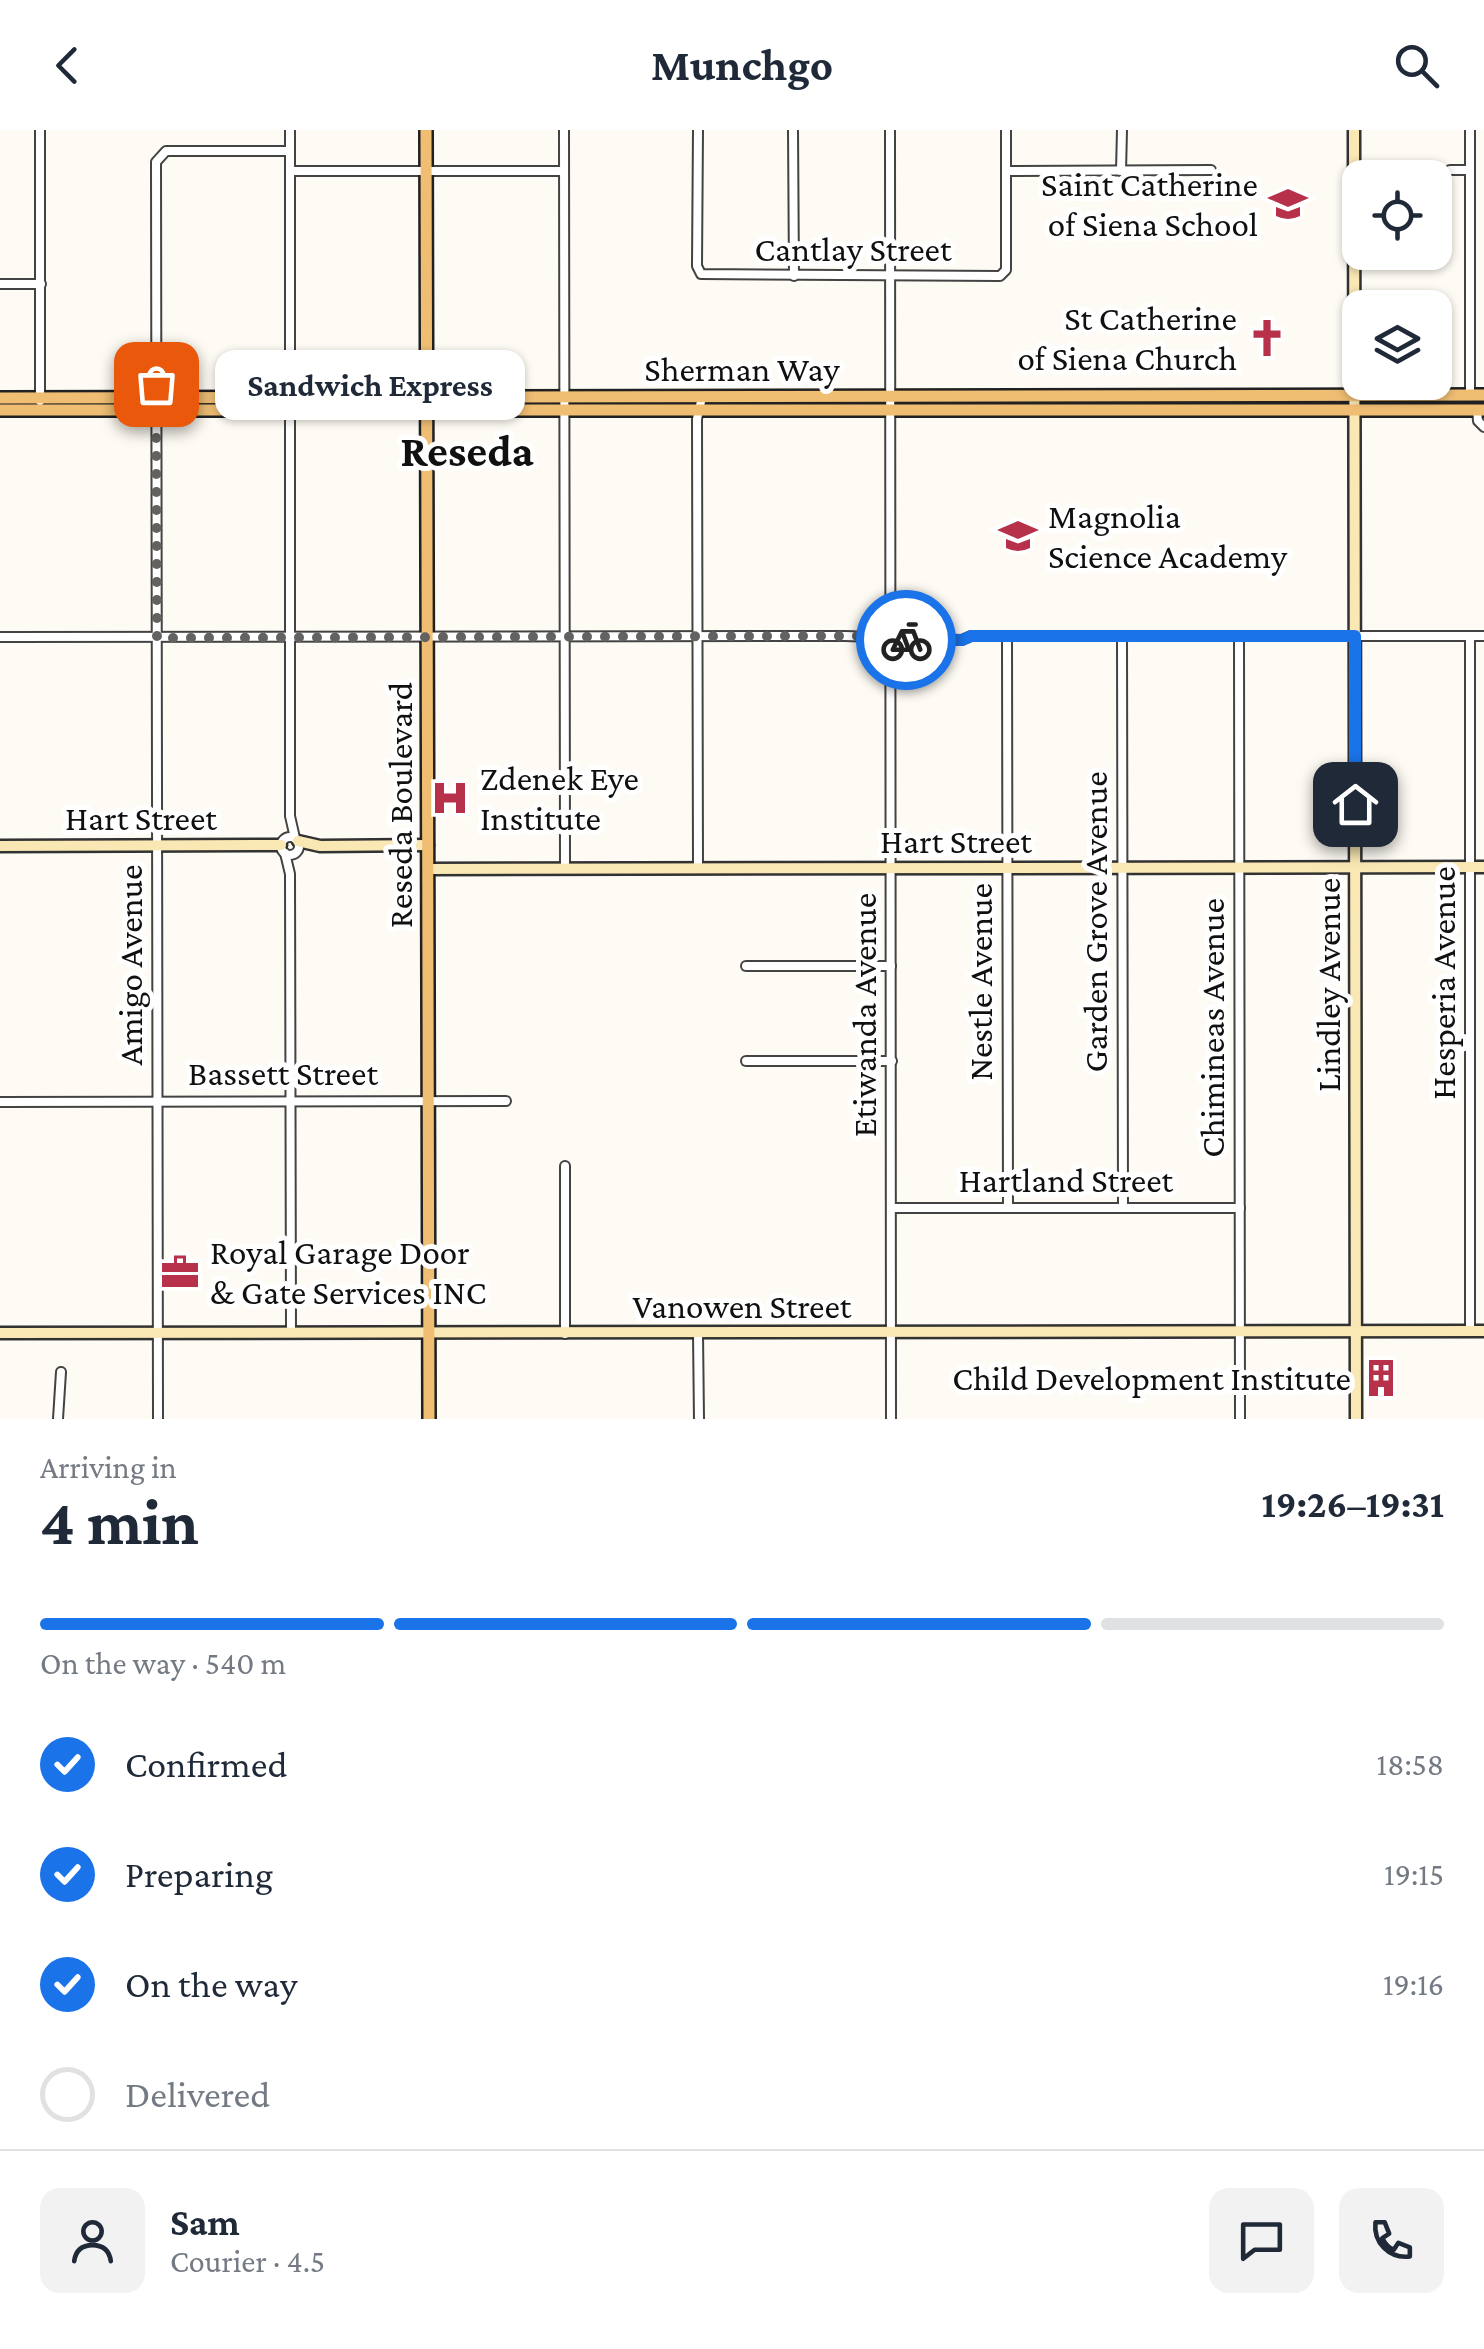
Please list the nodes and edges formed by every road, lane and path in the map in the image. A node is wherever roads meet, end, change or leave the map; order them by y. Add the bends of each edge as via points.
1 (40, 130) edge
2 (290, 130) edge
3 (426, 130) edge
4 (564, 130) edge
5 (698, 130) edge
6 (793, 130) edge
7 (890, 130) edge
8 (1006, 130) edge
9 (1122, 130) edge
10 (1354, 130) edge
11 (1470, 130) edge
12 (290, 151) junction
13 (426, 170) junction
14 (1211, 170) dead end
15 (1452, 170) edge
16 (1470, 170) junction
17 (290, 171) junction
18 (564, 171) junction
19 (1006, 171) junction
20 (1122, 171) junction
21 (890, 275) junction
22 (794, 276) junction
23 (0, 284) edge
24 (41, 284) junction
25 (1354, 290) edge
26 (1342, 395) edge
27 (1477, 395) edge
28 (0, 398) edge
29 (1354, 400) edge
30 (427, 403) junction
31 (564, 403) junction
32 (700, 403) junction
33 (890, 403) junction
34 (40, 404) junction
35 (156, 404) junction
36 (290, 404) junction
37 (0, 410) edge
38 (1354, 410) junction
39 (1477, 410) edge
40 (1484, 427) edge
41 (564, 636) junction
42 (698, 636) junction
43 (1007, 636) junction
44 (1122, 636) junction
45 (1238, 636) junction
46 (1355, 636) junction
47 (1470, 636) junction
48 (1484, 636) edge
49 (0, 637) edge
50 (290, 637) junction
51 (427, 637) junction
52 (157, 638) junction
53 (891, 638) junction
54 (0, 846) edge
55 (157, 846) junction
56 (291, 846) junction
57 (428, 846) junction
58 (1470, 867) junction
59 (1484, 867) edge
60 (565, 868) junction
61 (698, 868) junction
62 (892, 868) junction
63 (1007, 868) junction
64 (1123, 868) junction
65 (1239, 868) junction
66 (1355, 868) junction
67 (428, 870) junction
68 (746, 966) dead end
69 (891, 966) junction
70 (746, 1061) dead end
71 (892, 1061) junction
72 (157, 1100) junction
73 (290, 1101) junction
74 (428, 1101) junction
75 (506, 1101) dead end
76 (0, 1102) edge
77 (565, 1166) dead end
78 (1123, 1207) junction
79 (892, 1208) junction
80 (1008, 1208) junction
81 (1240, 1208) junction
82 (1471, 1218) junction
83 (1481, 1218) dead end
84 (1240, 1331) junction
85 (1356, 1331) junction
86 (1470, 1331) junction
87 (1484, 1331) edge
88 (892, 1332) junction
89 (0, 1333) edge
90 (158, 1333) junction
91 (291, 1333) junction
92 (428, 1333) junction
93 (698, 1333) junction
94 (565, 1334) junction
95 (60, 1372) dead end
96 (58, 1419) edge
97 (158, 1419) edge
98 (429, 1419) edge
99 (698, 1419) edge
100 (892, 1419) edge
101 (1240, 1419) edge
102 (1356, 1419) edge

1 - 24 street
2 - 12 street
3 - 13 main road, Reseda Boulevard
4 - 18 street
5 - 22 street, Cantlay Street via 700,274
6 - 22 street
7 - 21 street, Etiwanda Avenue
8 - 19 street
9 - 20 street
10 - 25 main road, Lindley Avenue
11 - 16 street
12 - 17 street
12 - 35 street, Amigo Avenue via 162,153 156,162
13 - 17 street
13 - 18 street
13 - 30 main road, Reseda Boulevard
14 - 20 street
15 - 16 street
16 - 27 street
17 - 36 street
18 - 31 street
19 - 20 street
19 - 21 street, Cantlay Street via 1005,275
21 - 22 street, Cantlay Street
21 - 33 street, Etiwanda Avenue
23 - 24 street
24 - 34 street
26 - 33 main road, Sherman Way
27 - 39 street
28 - 34 main road, Sherman Way
29 - 38 main road, Lindley Avenue
30 - 31 main road, Sherman Way
30 - 36 main road, Sherman Way
30 - 51 main road, Reseda Boulevard
31 - 32 main road, Sherman Way
31 - 41 street
32 - 33 main road, Sherman Way
32 - 42 street
33 - 38 main road, Sherman Way
33 - 53 street, Etiwanda Avenue
34 - 35 main road, Sherman Way
34 - 37 main road, Sherman Way
35 - 36 main road, Sherman Way
35 - 52 street, Amigo Avenue
36 - 50 street
38 - 39 main road, Sherman Way
38 - 46 main road, Lindley Avenue
39 - 40 street
41 - 42 street
41 - 51 street
41 - 60 street
42 - 53 street
42 - 61 street
43 - 44 street
43 - 53 street
43 - 63 street, Nestle Avenue
44 - 45 street
44 - 64 street, Garden Grove Avenue
45 - 46 street
45 - 65 street, Chimineas Avenue
46 - 47 street
46 - 66 main road, Lindley Avenue
47 - 48 street
47 - 58 street, Hesperia Avenue
49 - 52 street
50 - 51 street
50 - 52 street
50 - 56 street
51 - 57 main road, Reseda Boulevard
52 - 55 street, Amigo Avenue
53 - 62 street, Etiwanda Avenue
54 - 55 main road, Hart Street
55 - 56 main road, Hart Street
55 - 72 street, Amigo Avenue
56 - 57 main road, Hart Street
56 - 73 street
57 - 67 main road, Reseda Boulevard
58 - 59 main road, Hart Street
58 - 66 main road, Hart Street
58 - 82 street, Hesperia Avenue
60 - 61 main road, Hart Street
60 - 67 main road, Hart Street
61 - 62 main road, Hart Street
62 - 63 main road, Hart Street
62 - 69 street, Etiwanda Avenue
63 - 64 main road, Hart Street
63 - 80 street, Nestle Avenue
64 - 65 main road, Hart Street
64 - 78 street, Garden Grove Avenue
65 - 66 main road, Hart Street
65 - 81 street, Chimineas Avenue
66 - 85 main road, Lindley Avenue
67 - 74 main road, Reseda Boulevard
68 - 69 street
69 - 71 street, Etiwanda Avenue
70 - 71 street
71 - 79 street, Etiwanda Avenue
72 - 73 street, Bassett Street
72 - 76 street, Bassett Street
72 - 90 street, Amigo Avenue
73 - 74 street, Bassett Street
73 - 91 street
74 - 75 street, Bassett Street
74 - 92 main road, Reseda Boulevard
77 - 94 street
78 - 80 street, Hartland Street
78 - 81 street, Hartland Street
79 - 80 street, Hartland Street
79 - 88 street, Etiwanda Avenue
81 - 84 street, Chimineas Avenue
82 - 83 street
82 - 86 street, Hesperia Avenue
84 - 85 main road, Vanowen Street
84 - 88 main road, Vanowen Street
84 - 101 street, Chimineas Avenue
85 - 86 main road, Vanowen Street
85 - 102 main road, Lindley Avenue
86 - 87 main road, Vanowen Street
88 - 93 main road, Vanowen Street
88 - 100 street, Etiwanda Avenue
89 - 90 main road, Vanowen Street
90 - 91 main road, Vanowen Street
90 - 97 street, Amigo Avenue
91 - 92 main road, Vanowen Street
92 - 94 main road, Vanowen Street
92 - 98 main road, Reseda Boulevard
93 - 94 main road, Vanowen Street
93 - 99 street
95 - 96 street

